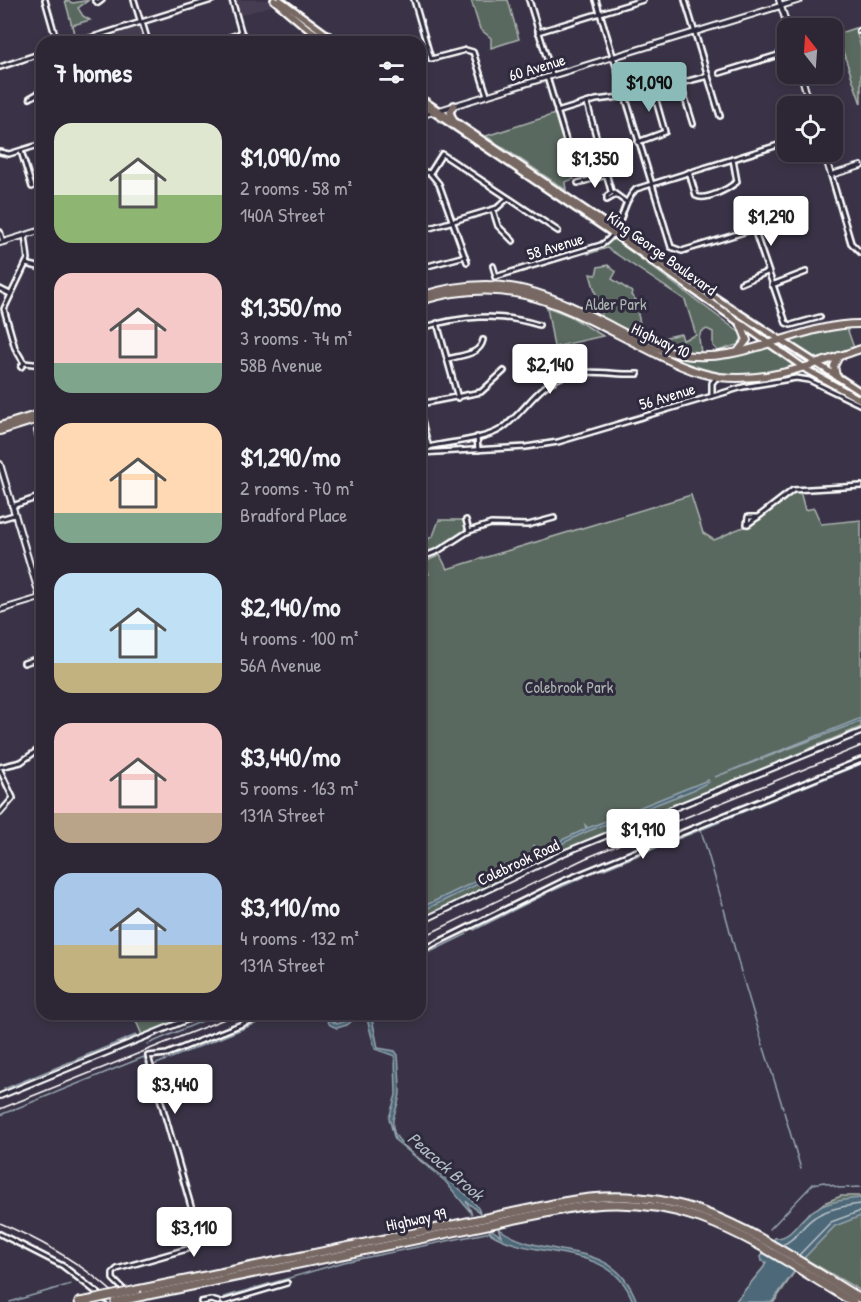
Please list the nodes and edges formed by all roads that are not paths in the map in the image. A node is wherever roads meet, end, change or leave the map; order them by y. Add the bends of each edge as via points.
1 (45, 0) edge
2 (95, 0) edge
3 (102, 0) edge
4 (134, 0) edge
5 (212, 0) edge
6 (232, 0) edge
7 (274, 0) edge
8 (280, 0) edge
9 (414, 0) edge
10 (529, 0) edge
11 (596, 0) edge
12 (643, 0) edge
13 (685, 0) edge
14 (780, 0) edge
15 (800, 0) edge
16 (781, 6) junction
17 (600, 13) junction
18 (785, 18) edge
19 (141, 23) junction
20 (538, 32) junction
21 (695, 32) junction
22 (242, 33) junction
23 (55, 36) edge
24 (97, 36) edge
25 (146, 36) edge
26 (233, 36) edge
27 (243, 36) edge
28 (320, 36) edge
29 (329, 36) edge
30 (425, 36) edge
31 (426, 38) edge
32 (36, 55) edge
33 (777, 55) edge
34 (613, 57) junction
35 (0, 67) edge
36 (720, 73) dead end
37 (550, 76) junction
38 (708, 76) junction
39 (680, 82) junction
40 (653, 90) junction
41 (36, 94) edge
42 (487, 95) junction
43 (625, 97) junction
44 (30, 98) dead end
45 (587, 102) junction
46 (426, 103) edge
47 (454, 105) junction
48 (426, 107) edge
49 (436, 111) junction
50 (557, 112) junction
51 (426, 114) edge
52 (720, 116) dead end
53 (453, 120) junction
54 (693, 124) dead end
55 (638, 142) junction
56 (777, 145) edge
57 (36, 146) edge
58 (21, 151) junction
59 (0, 152) edge
60 (570, 154) dead end
61 (733, 159) junction
62 (827, 162) edge
63 (861, 166) edge
64 (426, 172) edge
65 (689, 172) junction
66 (430, 173) junction
67 (607, 175) junction
68 (831, 175) junction
69 (578, 183) dead end
70 (651, 184) junction
71 (32, 187) dead end
72 (508, 198) junction
73 (626, 202) junction
74 (493, 210) junction
75 (789, 214) dead end
76 (453, 221) junction
77 (426, 229) edge
78 (754, 229) junction
79 (558, 231) dead end
80 (0, 232) edge
81 (36, 232) edge
82 (614, 232) junction
83 (25, 235) junction
84 (2, 242) edge
85 (513, 242) dead end
86 (861, 253) edge
87 (465, 256) junction
88 (467, 262) dead end
89 (26, 264) junction
90 (36, 266) edge
91 (426, 266) edge
92 (493, 266) dead end
93 (767, 272) junction
94 (806, 272) dead end
95 (741, 283) dead end
96 (772, 285) junction
97 (0, 289) edge
98 (10, 294) junction
99 (426, 295) edge
100 (426, 300) edge
101 (820, 317) dead end
102 (437, 323) junction
103 (861, 324) edge
104 (539, 325) dead end
105 (741, 325) junction
106 (426, 326) edge
107 (780, 339) junction
108 (483, 340) dead end
109 (767, 343) junction
110 (861, 349) edge
111 (736, 352) junction
112 (839, 356) junction
113 (448, 359) junction
114 (816, 363) junction
115 (36, 365) edge
116 (803, 367) junction
117 (504, 371) dead end
118 (638, 374) dead end
119 (836, 376) junction
120 (715, 379) junction
121 (861, 392) edge
122 (712, 395) junction
123 (458, 398) junction
124 (861, 400) edge
125 (426, 403) edge
126 (861, 405) edge
127 (36, 415) edge
128 (36, 419) edge
129 (0, 428) edge
130 (426, 436) edge
131 (477, 437) junction
132 (429, 447) junction
133 (478, 450) junction
134 (426, 452) edge
135 (430, 452) junction
136 (0, 464) edge
137 (861, 486) edge
138 (36, 498) edge
139 (12, 506) junction
140 (14, 514) junction
141 (758, 517) dead end
142 (554, 518) dead end
143 (0, 519) edge
144 (466, 520) dead end
145 (470, 531) junction
146 (426, 557) edge
147 (36, 582) edge
148 (36, 599) edge
149 (0, 610) edge
150 (36, 659) edge
151 (24, 663) dead end
152 (861, 732) edge
153 (36, 751) edge
154 (861, 760) edge
155 (0, 768) edge
156 (0, 813) edge
157 (426, 919) edge
158 (426, 948) edge
159 (186, 1020) edge
160 (252, 1020) edge
161 (0, 1096) edge
162 (0, 1233) edge
163 (763, 1244) junction
164 (804, 1269) junction
165 (286, 1282) dead end
166 (861, 1299) edge
167 (80, 1302) edge
168 (109, 1302) edge
169 (115, 1302) edge
170 (135, 1302) edge
171 (201, 1302) edge
172 (218, 1302) edge
173 (224, 1302) edge
174 (853, 1302) edge

1 - 23 street
2 - 3 street
4 - 19 street
5 - 19 street
6 - 22 street
7 - 28 main road
8 - 29 main road
9 - 30 street
10 - 20 street
11 - 17 street
12 - 17 street
13 - 21 street
14 - 16 street
15 - 16 street, 60 Avenue
16 - 18 street
16 - 21 street, 60 Avenue
17 - 20 street
17 - 34 street
19 - 24 street
19 - 25 street
20 - 37 street
21 - 34 street, 60 Avenue
21 - 38 street
22 - 26 street
22 - 27 street
31 - 42 street via 433,60 471,50
32 - 35 street
33 - 36 street
34 - 37 street, 60 Avenue
34 - 43 street
37 - 42 street, 60 Avenue
37 - 50 street
38 - 39 street
38 - 52 street
39 - 40 street
39 - 54 street
40 - 43 street
40 - 55 street via 665,133
41 - 44 street
42 - 47 street, 60 Avenue
43 - 45 street
43 - 55 street
45 - 50 street
45 - 67 street
46 - 49 main road, King George Boulevard
47 - 49 street, 60 Avenue
47 - 53 main road via 450,112
48 - 49 main road, King George Boulevard
49 - 51 street, 60 Avenue
49 - 53 main road, King George Boulevard
49 - 82 main road, King George Boulevard
50 - 60 street
53 - 82 main road, King George Boulevard
55 - 70 street
56 - 61 street
57 - 58 street
58 - 59 street via 5,155
58 - 71 street
61 - 65 street
61 - 65 street via 737,182 723,191 699,198
62 - 68 street
63 - 68 street
64 - 66 street
65 - 70 street
66 - 72 street via 442,154
66 - 76 street via 439,184
67 - 69 street
67 - 73 street via 613,195
68 - 86 street via 851,243
70 - 73 street via 636,189
70 - 78 street via 669,244 677,251
72 - 74 street
72 - 79 street
73 - 82 street via 624,217
74 - 76 street
74 - 85 street via 498,226
75 - 78 street
76 - 77 street
76 - 87 street
78 - 93 street
80 - 84 street
81 - 83 street
82 - 92 street, 58 Avenue via 602,245 495,276
82 - 105 main road, King George Boulevard
82 - 107 main road, King George Boulevard
83 - 84 street
83 - 89 street via 29,253
87 - 88 street
87 - 91 street
89 - 90 street
89 - 98 street
93 - 95 street
93 - 96 street
94 - 96 street
96 - 101 street via 787,324
97 - 98 street
98 - 115 street via 5,313 15,348 23,365
99 - 111 highway, Highway 10 via 474,285 532,290 665,351 703,356
100 - 120 highway, Highway 10 via 475,290 526,294 564,307
102 - 104 street via 491,316
102 - 106 street
102 - 113 street
103 - 107 highway, Highway 10 via 832,326
105 - 109 main road, King George Boulevard
105 - 111 highway via 747,340
107 - 109 highway, Highway 10
107 - 114 main road, King George Boulevard
108 - 113 street via 477,351
109 - 111 highway, Highway 10
109 - 116 main road, King George Boulevard
110 - 112 highway, Highway 10
112 - 114 highway, Highway 10
112 - 119 highway via 834,366
113 - 123 street
114 - 116 highway, Highway 10
114 - 119 main road, King George Boulevard
116 - 120 highway, Highway 10 via 764,377
116 - 124 main road, King George Boulevard
117 - 123 street via 481,392
118 - 131 street via 581,373 558,378 539,390 498,431
119 - 121 main road, King George Boulevard
120 - 122 street
122 - 126 street, 56 Avenue via 796,378
122 - 133 street, 56 Avenue via 558,442
123 - 125 street
127 - 129 highway
128 - 129 highway
130 - 132 street
131 - 132 street
131 - 133 street
132 - 135 street
133 - 135 street, 56 Avenue
134 - 135 street, 56 Avenue
136 - 139 street
137 - 141 street via 792,490
138 - 139 street
139 - 140 street
140 - 143 street
140 - 147 street
142 - 145 street via 528,525 491,524
144 - 145 street
145 - 146 street
148 - 149 street
150 - 151 street
152 - 157 street, Colebrook Road via 566,852
153 - 155 street via 21,762
154 - 158 street via 563,881
155 - 156 street via 13,798
159 - 161 street
160 - 170 street via 148,1058 200,1238 195,1247 117,1269 113,1279
162 - 168 street via 63,1266
163 - 164 highway
163 - 167 highway, Highway 99, bridge via 724,1219 685,1205 640,1197 594,1197
163 - 169 highway, Highway 99, bridge via 683,1212 639,1204 595,1204
164 - 166 highway
164 - 174 highway
165 - 173 street
171 - 172 street

